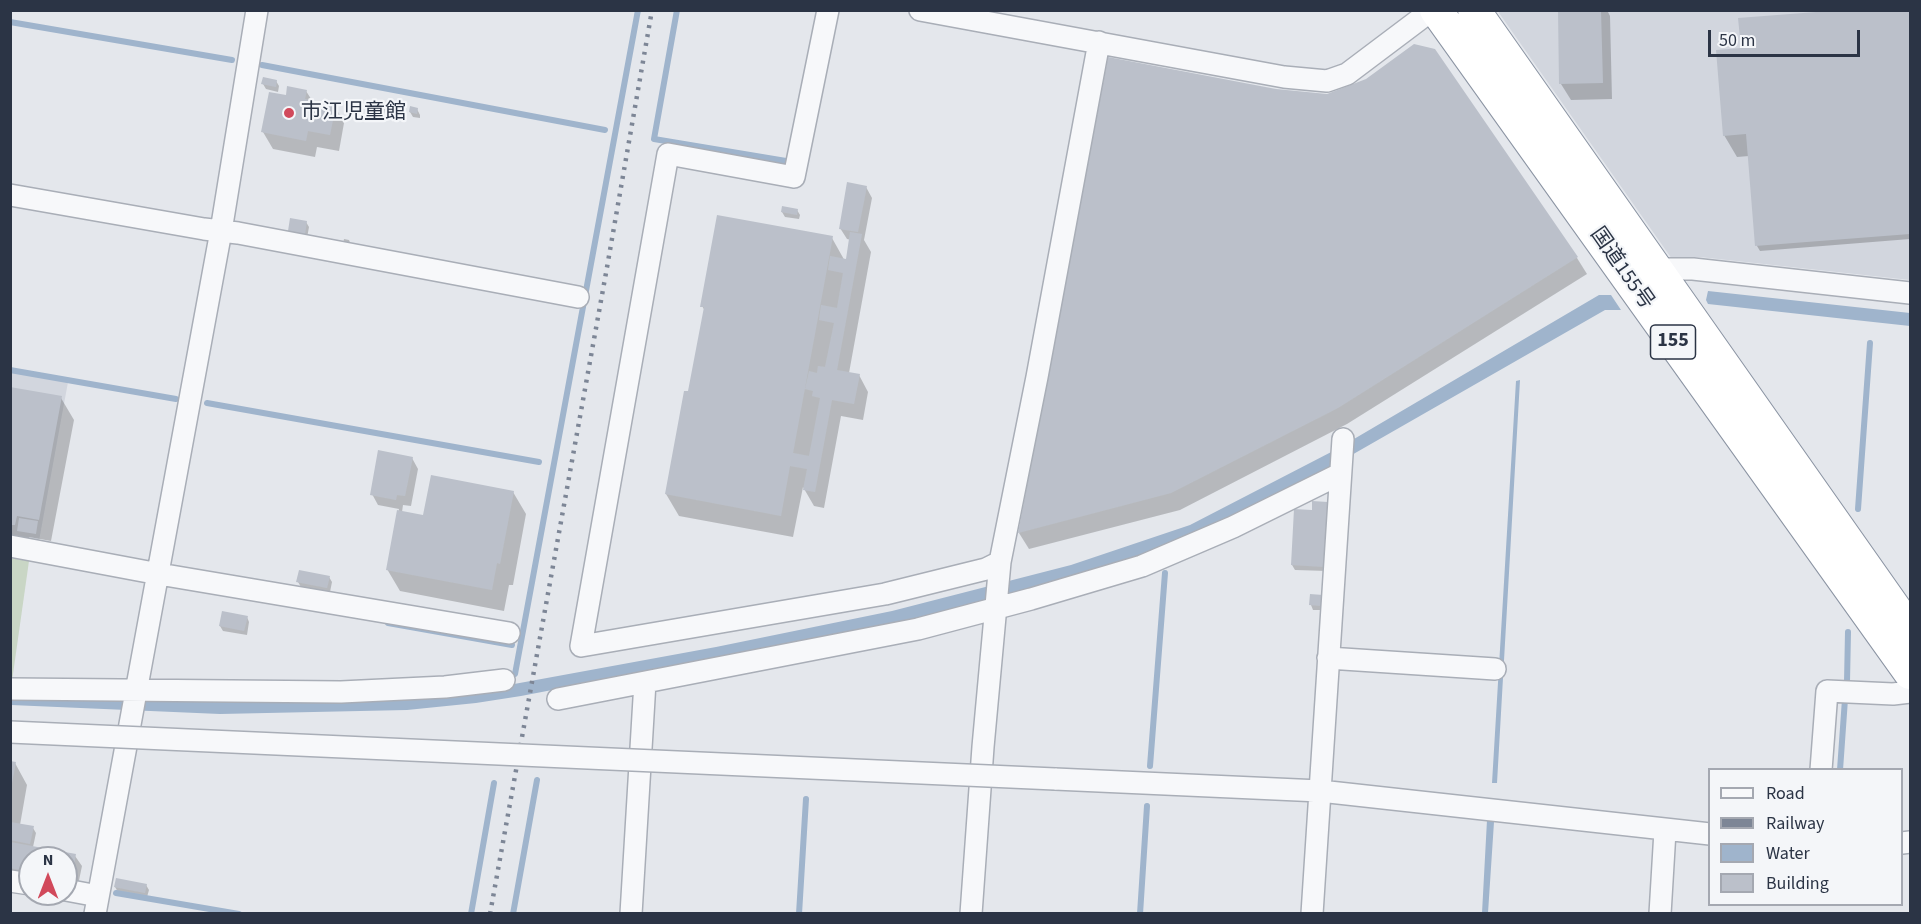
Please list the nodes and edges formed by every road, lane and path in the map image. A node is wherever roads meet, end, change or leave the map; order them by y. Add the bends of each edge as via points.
1 (257, 10) edge
2 (828, 10) edge
3 (920, 10) edge
4 (1432, 10) edge
5 (1436, 10) edge
6 (1474, 10) edge
7 (1099, 42) junction
8 (10, 195) edge
9 (221, 231) junction
10 (1657, 269) junction
11 (1911, 293) edge
12 (578, 297) dead end
13 (1343, 441) dead end
14 (1340, 471) junction
15 (10, 546) edge
16 (1000, 562) junction
17 (159, 574) junction
18 (994, 607) junction
19 (1911, 630) edge
20 (509, 633) dead end
21 (1329, 658) junction
22 (1495, 669) dead end
23 (1911, 673) edge
24 (504, 680) dead end
25 (645, 682) junction
26 (10, 689) edge
27 (1911, 692) edge
28 (136, 699) junction
29 (558, 699) dead end
30 (10, 732) edge
31 (1821, 768) edge
32 (1320, 791) junction
33 (1665, 831) junction
34 (1708, 834) edge
35 (78, 896) edge
36 (97, 905) edge
37 (631, 914) edge
38 (971, 914) edge
39 (1312, 914) edge
40 (1660, 914) edge

1 - 9 street
2 - 16 street via 794,177 669,154 581,646 885,594
3 - 7 street
4 - 7 street via 1347,74 1327,81 1284,77
5 - 23 highway, 国道155号 / 155
6 - 10 highway, 国道155号 / 155
7 - 16 street
8 - 9 street
9 - 12 street
9 - 17 street
10 - 11 street via 1693,269
10 - 19 highway, 国道155号 / 155
13 - 14 street
14 - 18 street via 1233,527 1142,566
14 - 21 street
15 - 17 street
16 - 18 street
17 - 20 street
17 - 28 street
18 - 25 street via 918,629
18 - 38 street
21 - 22 street
21 - 32 street
24 - 28 street via 445,687
25 - 29 street
25 - 37 street
26 - 28 street
27 - 31 street via 1827,691
28 - 36 street
30 - 32 street, bridge
32 - 33 street
32 - 39 street
33 - 34 street
33 - 40 street
35 - 36 street

